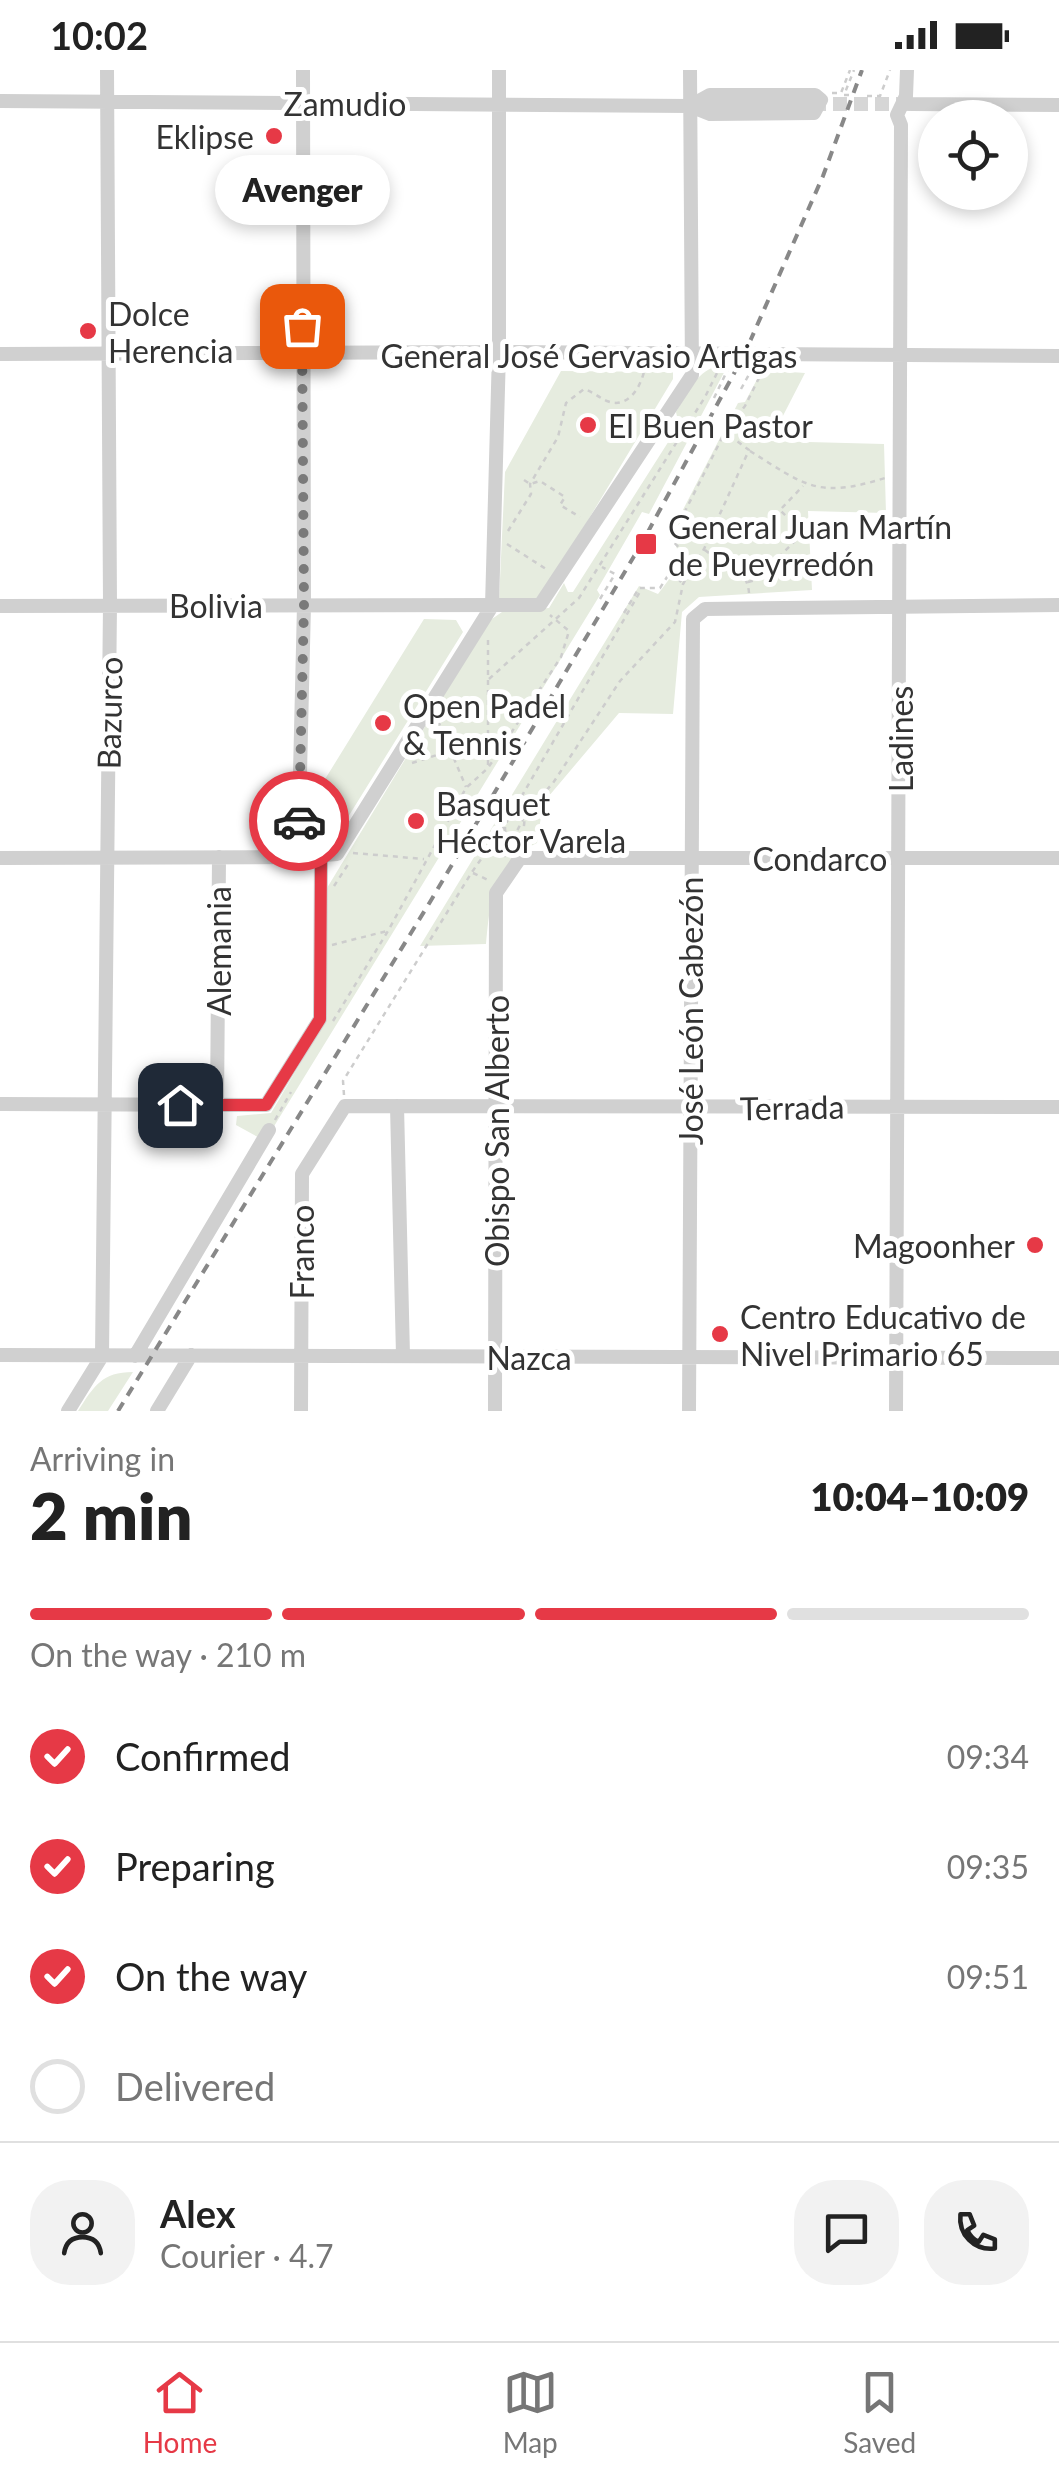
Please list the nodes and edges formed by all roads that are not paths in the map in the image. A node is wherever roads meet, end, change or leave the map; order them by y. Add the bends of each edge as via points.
1 (107, 70) edge
2 (303, 70) edge
3 (499, 70) edge
4 (690, 70) edge
5 (907, 70) edge
6 (909, 100) junction
7 (0, 101) edge
8 (107, 102) junction
9 (499, 103) junction
10 (301, 104) junction
11 (812, 104) tunnel mouth
12 (1038, 105) junction
13 (1059, 105) edge
14 (690, 106) junction
15 (900, 126) junction
16 (499, 352) junction
17 (0, 354) edge
18 (108, 354) junction
19 (694, 354) junction
20 (302, 355) junction
21 (1059, 356) edge
22 (900, 357) junction
23 (110, 605) junction
24 (304, 605) junction
25 (0, 606) edge
26 (492, 606) junction
27 (1059, 606) edge
28 (901, 607) junction
29 (321, 856) junction
30 (219, 857) junction
31 (298, 857) junction
32 (0, 858) edge
33 (900, 858) junction
34 (1059, 858) edge
35 (107, 859) junction
36 (690, 859) junction
37 (496, 892) joint
38 (107, 1103) junction
39 (0, 1104) edge
40 (217, 1106) junction
41 (345, 1106) joint
42 (397, 1106) junction
43 (898, 1106) junction
44 (498, 1107) junction
45 (1059, 1107) edge
46 (690, 1108) junction
47 (269, 1130) dead end
48 (191, 1355) junction
49 (402, 1355) junction
50 (0, 1356) edge
51 (102, 1356) junction
52 (134, 1356) junction
53 (301, 1356) junction
54 (688, 1356) junction
55 (495, 1358) junction
56 (897, 1358) junction
57 (1059, 1358) edge
58 (68, 1411) edge
59 (157, 1411) edge
60 (301, 1411) edge
61 (495, 1411) edge
62 (688, 1411) edge
63 (896, 1411) edge

1 - 8 street, Bazurco
2 - 10 street
3 - 9 street
4 - 14 street
5 - 6 street, Ladines
6 - 12 street
6 - 15 street, Ladines via 897,115
7 - 8 street, Zamudio
8 - 10 street, Zamudio
8 - 18 street, Bazurco
9 - 10 street, Zamudio
9 - 14 street, Zamudio
9 - 16 street
10 - 20 street
11 - 14 street, Zamudio
12 - 13 street
12 - 15 street via 995,114 914,113
14 - 14 street, Zamudio via 710,95 821,100 814,113 710,114
14 - 19 street
15 - 22 street, Ladines
16 - 19 street, General José Gervasio Artigas
16 - 20 street, General José Gervasio Artigas
16 - 26 street
17 - 18 street, General José Gervasio Artigas
18 - 20 street, General José Gervasio Artigas
18 - 23 street, Bazurco
19 - 22 street, General José Gervasio Artigas
19 - 26 street, Bolivia via 692,375 540,605
20 - 24 street
21 - 22 street, General José Gervasio Artigas
22 - 28 street, Ladines
23 - 24 street, Bolivia
23 - 25 street, Bolivia
23 - 35 street, Bazurco
24 - 26 street, Bolivia
24 - 31 street
26 - 29 street via 349,850
27 - 28 street
28 - 33 street, Ladines
28 - 36 street, José León Cabezón via 698,612
29 - 31 street
29 - 40 street via 320,1019 266,1105
30 - 31 street
30 - 35 street
30 - 40 street, Alemania
32 - 35 street
33 - 34 street, Condarco
33 - 36 street, Condarco
33 - 43 street, Ladines
35 - 38 street, Bazurco
36 - 37 street, Condarco via 520,858
36 - 46 street, José León Cabezón
37 - 44 street, Obispo San Alberto
38 - 39 street
38 - 40 street
38 - 51 street, Bazurco
41 - 42 street, Terrada
41 - 53 street, Franco via 302,1174
42 - 44 street, Terrada
42 - 49 street
43 - 45 street, Terrada
43 - 46 street, Terrada
43 - 56 street, Ladines
44 - 46 street, Terrada
44 - 55 street, Obispo San Alberto
46 - 54 street, José León Cabezón
47 - 52 street
48 - 52 street, Nazca
48 - 53 street, Nazca
48 - 59 street
49 - 53 street, Nazca
49 - 55 street, Nazca
50 - 51 street, Nazca
51 - 52 street, Nazca
51 - 58 street
53 - 60 street, Franco
54 - 55 street, Nazca
54 - 56 street, Nazca
54 - 62 street, José León Cabezón
55 - 61 street, Obispo San Alberto
56 - 57 street, Nazca
56 - 63 street, Ladines

